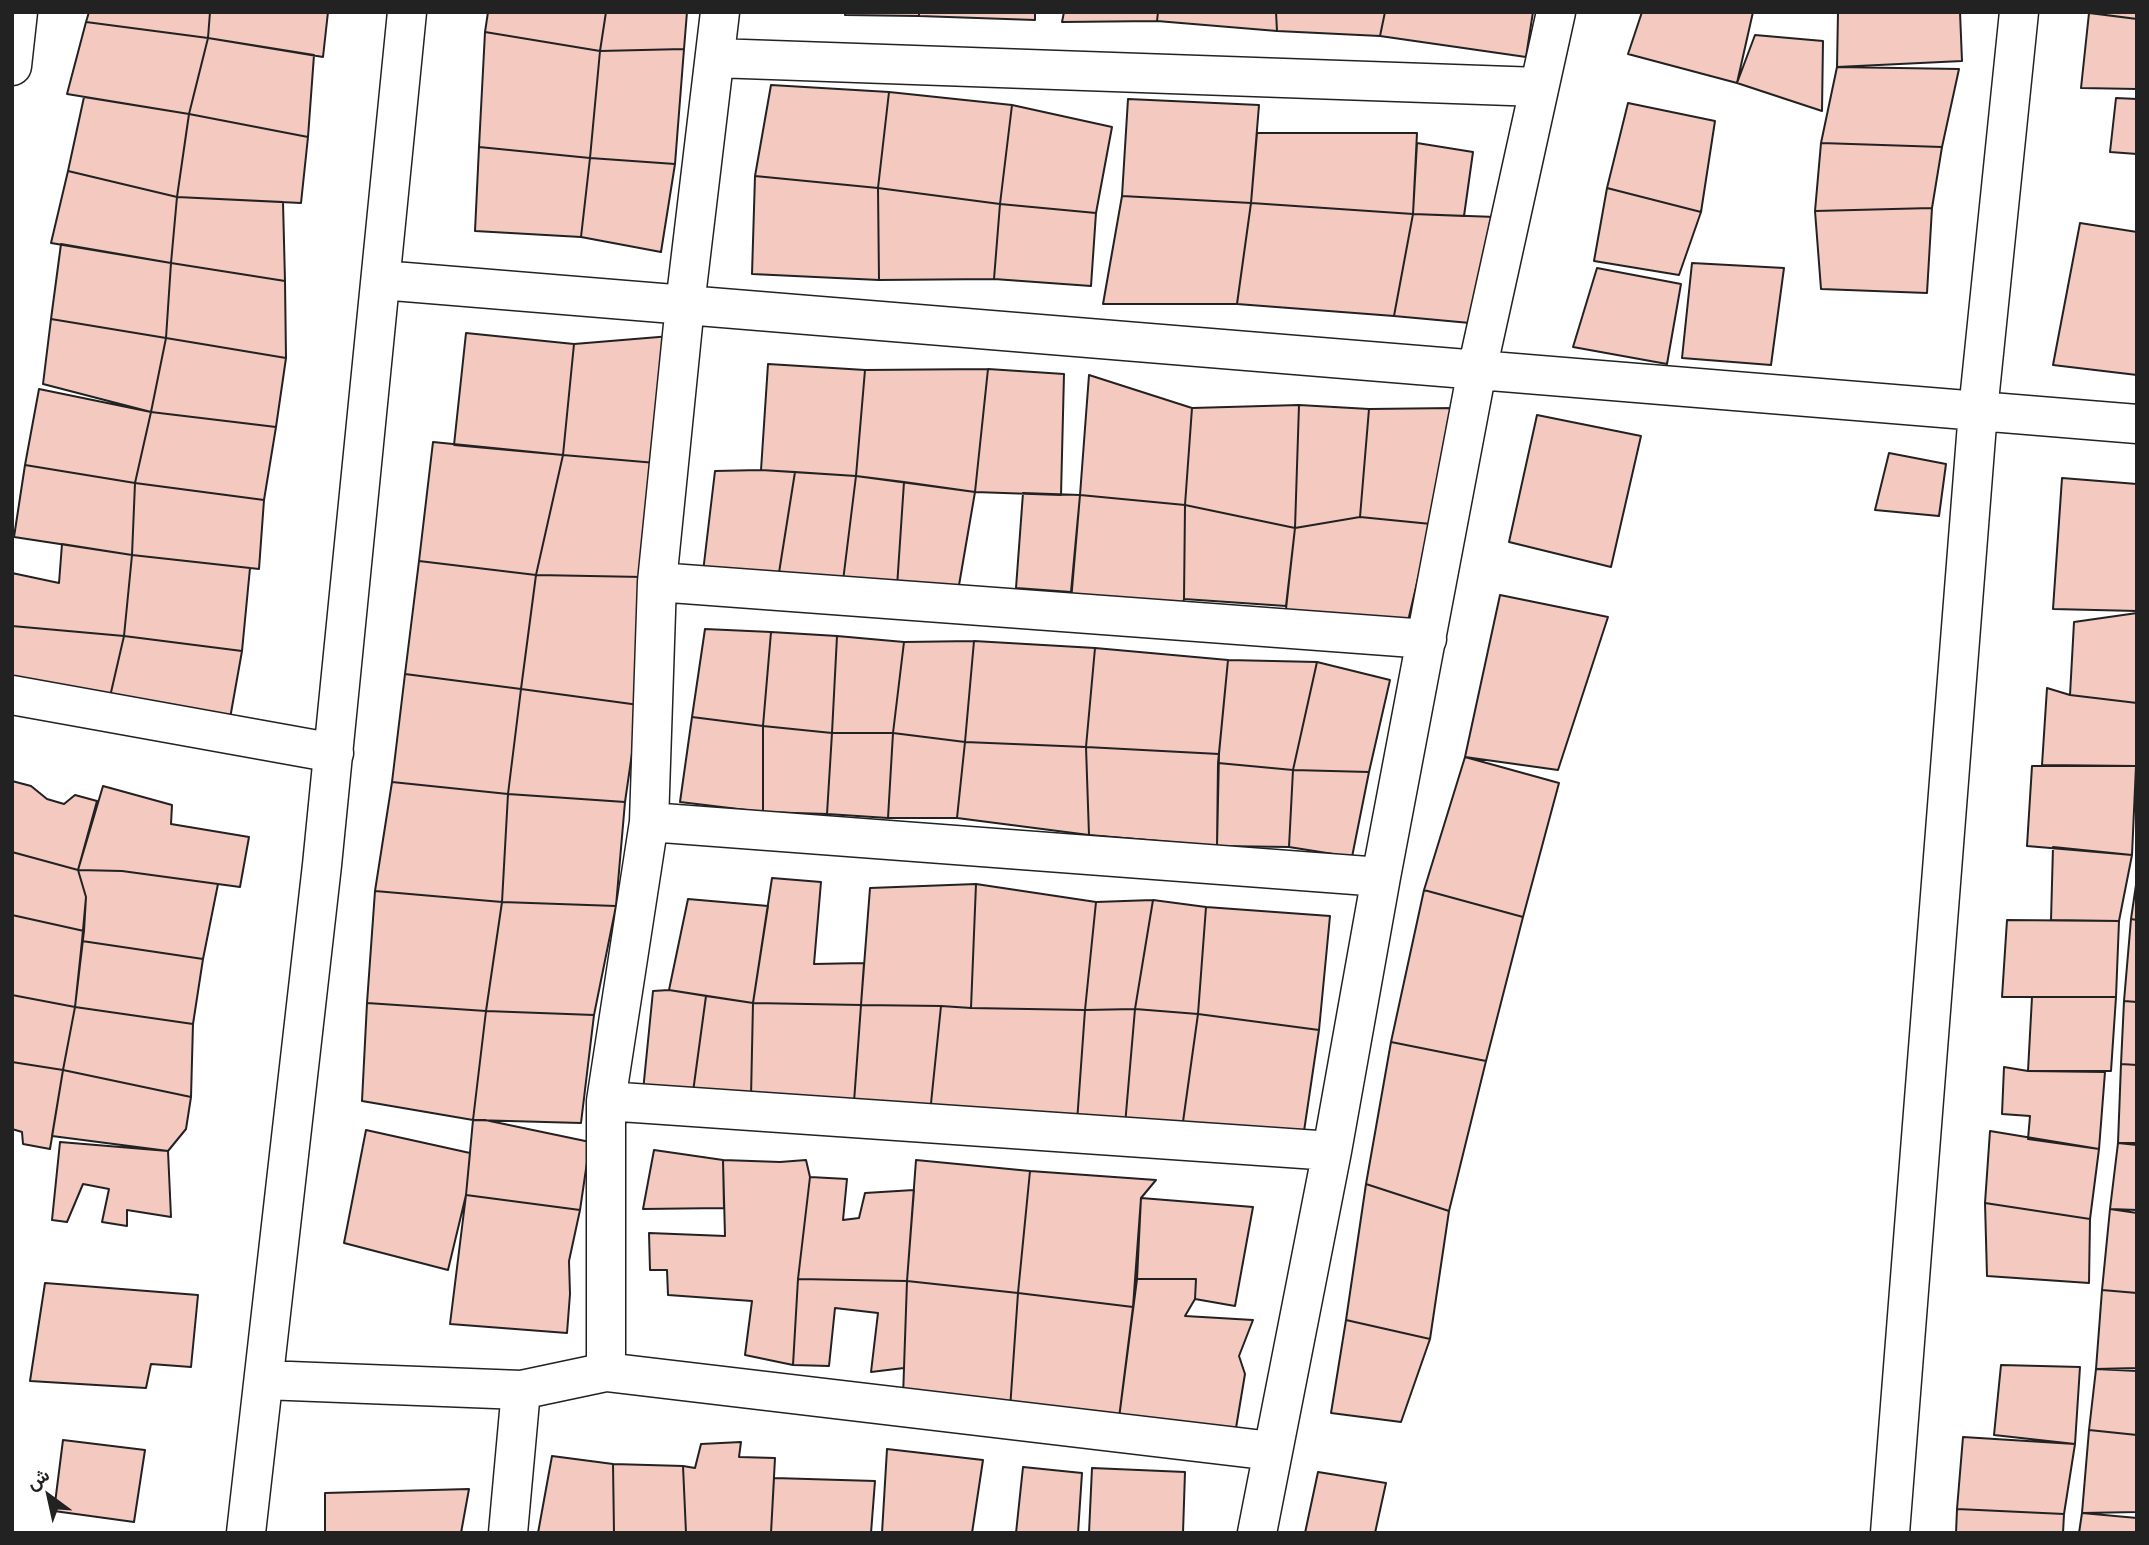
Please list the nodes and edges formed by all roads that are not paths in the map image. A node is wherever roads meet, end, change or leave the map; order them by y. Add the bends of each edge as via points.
1 (18, 12) edge
2 (407, 12) edge
3 (720, 12) edge
4 (1556, 12) edge
5 (2019, 12) edge
6 (715, 58) junction
7 (12, 66) edge
8 (1539, 87) junction
9 (381, 280) junction
10 (685, 305) junction
11 (1478, 370) junction
12 (1978, 411) junction
13 (2137, 424) edge
14 (657, 582) junction
15 (1427, 639) junction
16 (12, 695) edge
17 (334, 753) junction
18 (649, 822) junction
19 (1381, 877) junction
20 (606, 1101) junction
21 (1332, 1151) junction
22 (607, 1372) junction
23 (264, 1380) junction
24 (521, 1390) junction
25 (1272, 1451) junction
26 (246, 1533) edge
27 (508, 1533) edge
28 (1257, 1533) edge
29 (1890, 1533) edge

1 - 7 street
2 - 9 street
3 - 6 street
4 - 8 street
5 - 12 street
6 - 8 street
6 - 10 street
8 - 11 street
9 - 10 street
9 - 17 street
10 - 11 street
10 - 14 street
11 - 12 street
11 - 15 street
12 - 13 street
12 - 29 street
14 - 15 street
14 - 18 street
15 - 19 street
16 - 17 street
17 - 23 street
18 - 19 street
18 - 20 street
19 - 21 street
20 - 21 street
20 - 22 street
21 - 25 street
22 - 24 street
22 - 25 street
23 - 24 street
23 - 26 street
24 - 27 street
25 - 28 street

